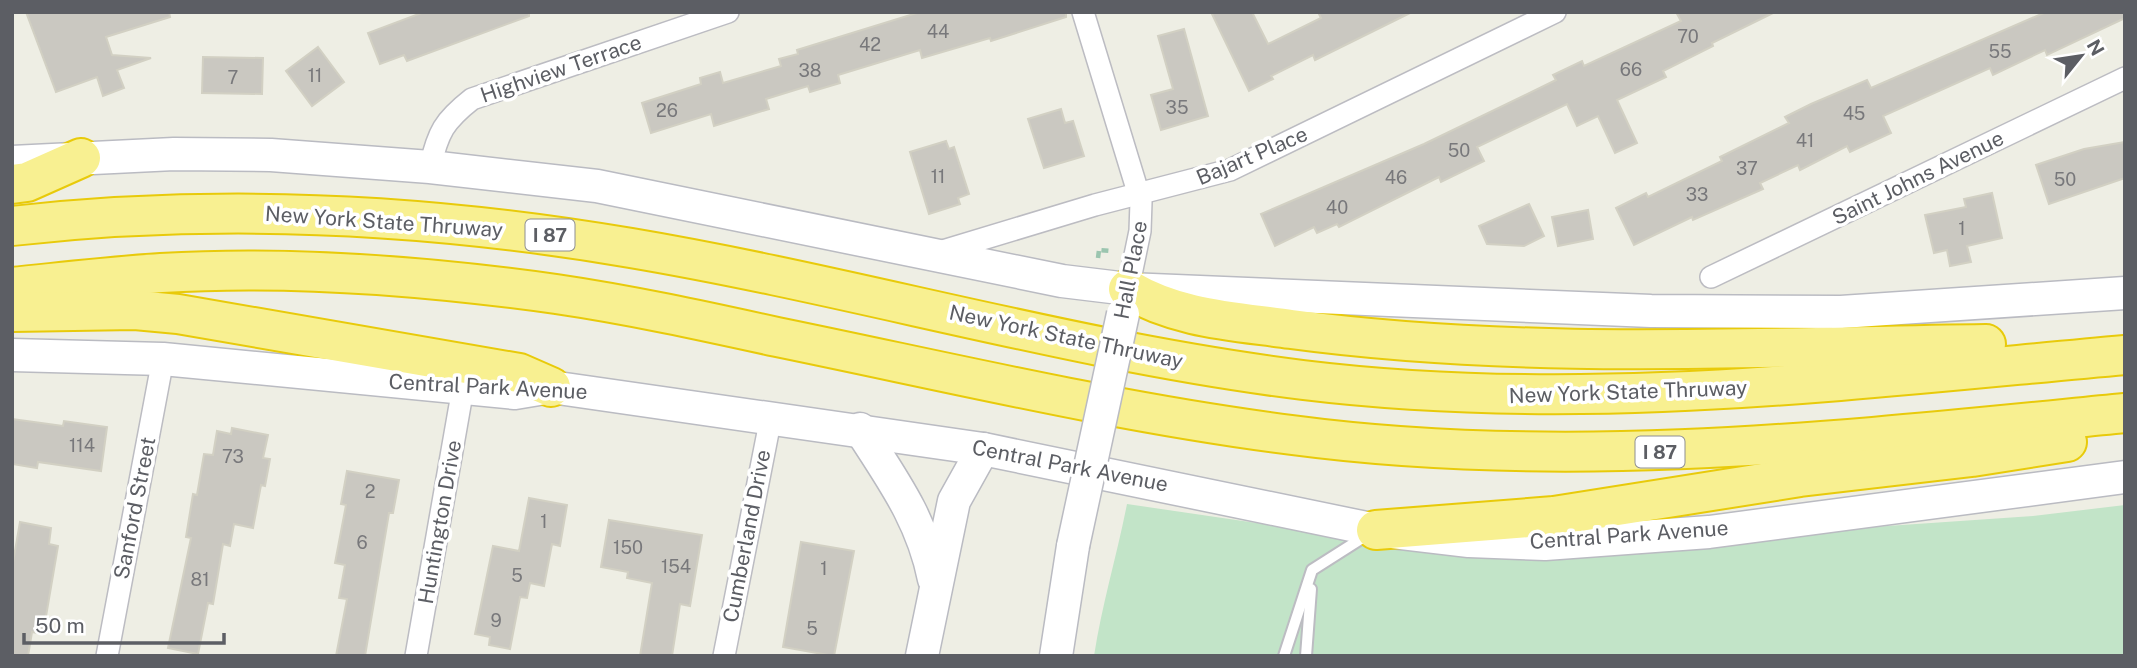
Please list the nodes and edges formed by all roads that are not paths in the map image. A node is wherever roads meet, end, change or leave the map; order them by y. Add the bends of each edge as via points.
1 (728, 12) edge
2 (1083, 12) edge
3 (1555, 12) edge
4 (2125, 78) edge
5 (81, 159) junction
6 (12, 162) edge
7 (430, 167) junction
8 (12, 184) edge
9 (1139, 194) junction
10 (12, 226) edge
11 (932, 254) junction
12 (1711, 277) dead end
13 (12, 287) edge
14 (2125, 293) edge
15 (1125, 301) junction
16 (12, 312) edge
17 (2125, 343) edge
18 (12, 355) edge
19 (2125, 355) edge
20 (163, 359) junction
21 (551, 387) junction
22 (463, 388) junction
23 (2125, 413) edge
24 (771, 417) junction
25 (860, 429) junction
26 (2125, 431) edge
27 (983, 449) junction
28 (2125, 477) edge
29 (1376, 530) junction
30 (1312, 570) junction
31 (935, 583) junction
32 (107, 656) edge
33 (416, 656) edge
34 (724, 656) edge
35 (922, 656) edge
36 (1056, 656) edge
37 (1284, 656) edge
38 (1306, 656) edge

1 - 7 street, Highview Terrace via 472,99 451,116 436,137
2 - 9 street, Hall Place
3 - 9 street, Bajart Place via 1230,170
4 - 12 street, Saint Johns Avenue
5 - 6 main road
5 - 7 main road via 271,155
5 - 8 highway
7 - 11 main road via 597,186
9 - 11 street, Bajart Place
9 - 15 street, Hall Place via 1142,221
10 - 19 highway, New York State Thruway / I 87 via 149,215 250,213 362,216 540,233 634,248 1078,342 1205,365 1397,390 1590,397 1688,393
11 - 15 main road via 1062,281
13 - 23 highway, I 87 via 164,273 240,272 461,282 659,312 1196,421 1381,445 1489,453 1682,452
14 - 15 main road via 1828,312
15 - 17 highway via 1146,299 1184,313 1340,335 1452,345 1734,348
15 - 36 main road, Hall Place, bridge via 1073,546
16 - 21 highway via 135,310 220,319 519,373
18 - 20 main road, Central Park Avenue
20 - 22 main road, Central Park Avenue
20 - 32 street, Sanford Street
21 - 22 main road, Central Park Avenue via 515,393
21 - 24 main road, Central Park Avenue
22 - 33 street, Huntington Drive
24 - 25 main road, Central Park Avenue
24 - 34 street, Cumberland Drive
25 - 27 main road, Central Park Avenue
25 - 31 main road via 914,513 928,547
26 - 29 highway via 1554,516
27 - 29 main road, Central Park Avenue
27 - 31 main road via 954,501
28 - 29 main road, Central Park Avenue via 1709,532 1545,544
29 - 30 lane
30 - 37 lane
30 - 38 lane
31 - 35 main road

